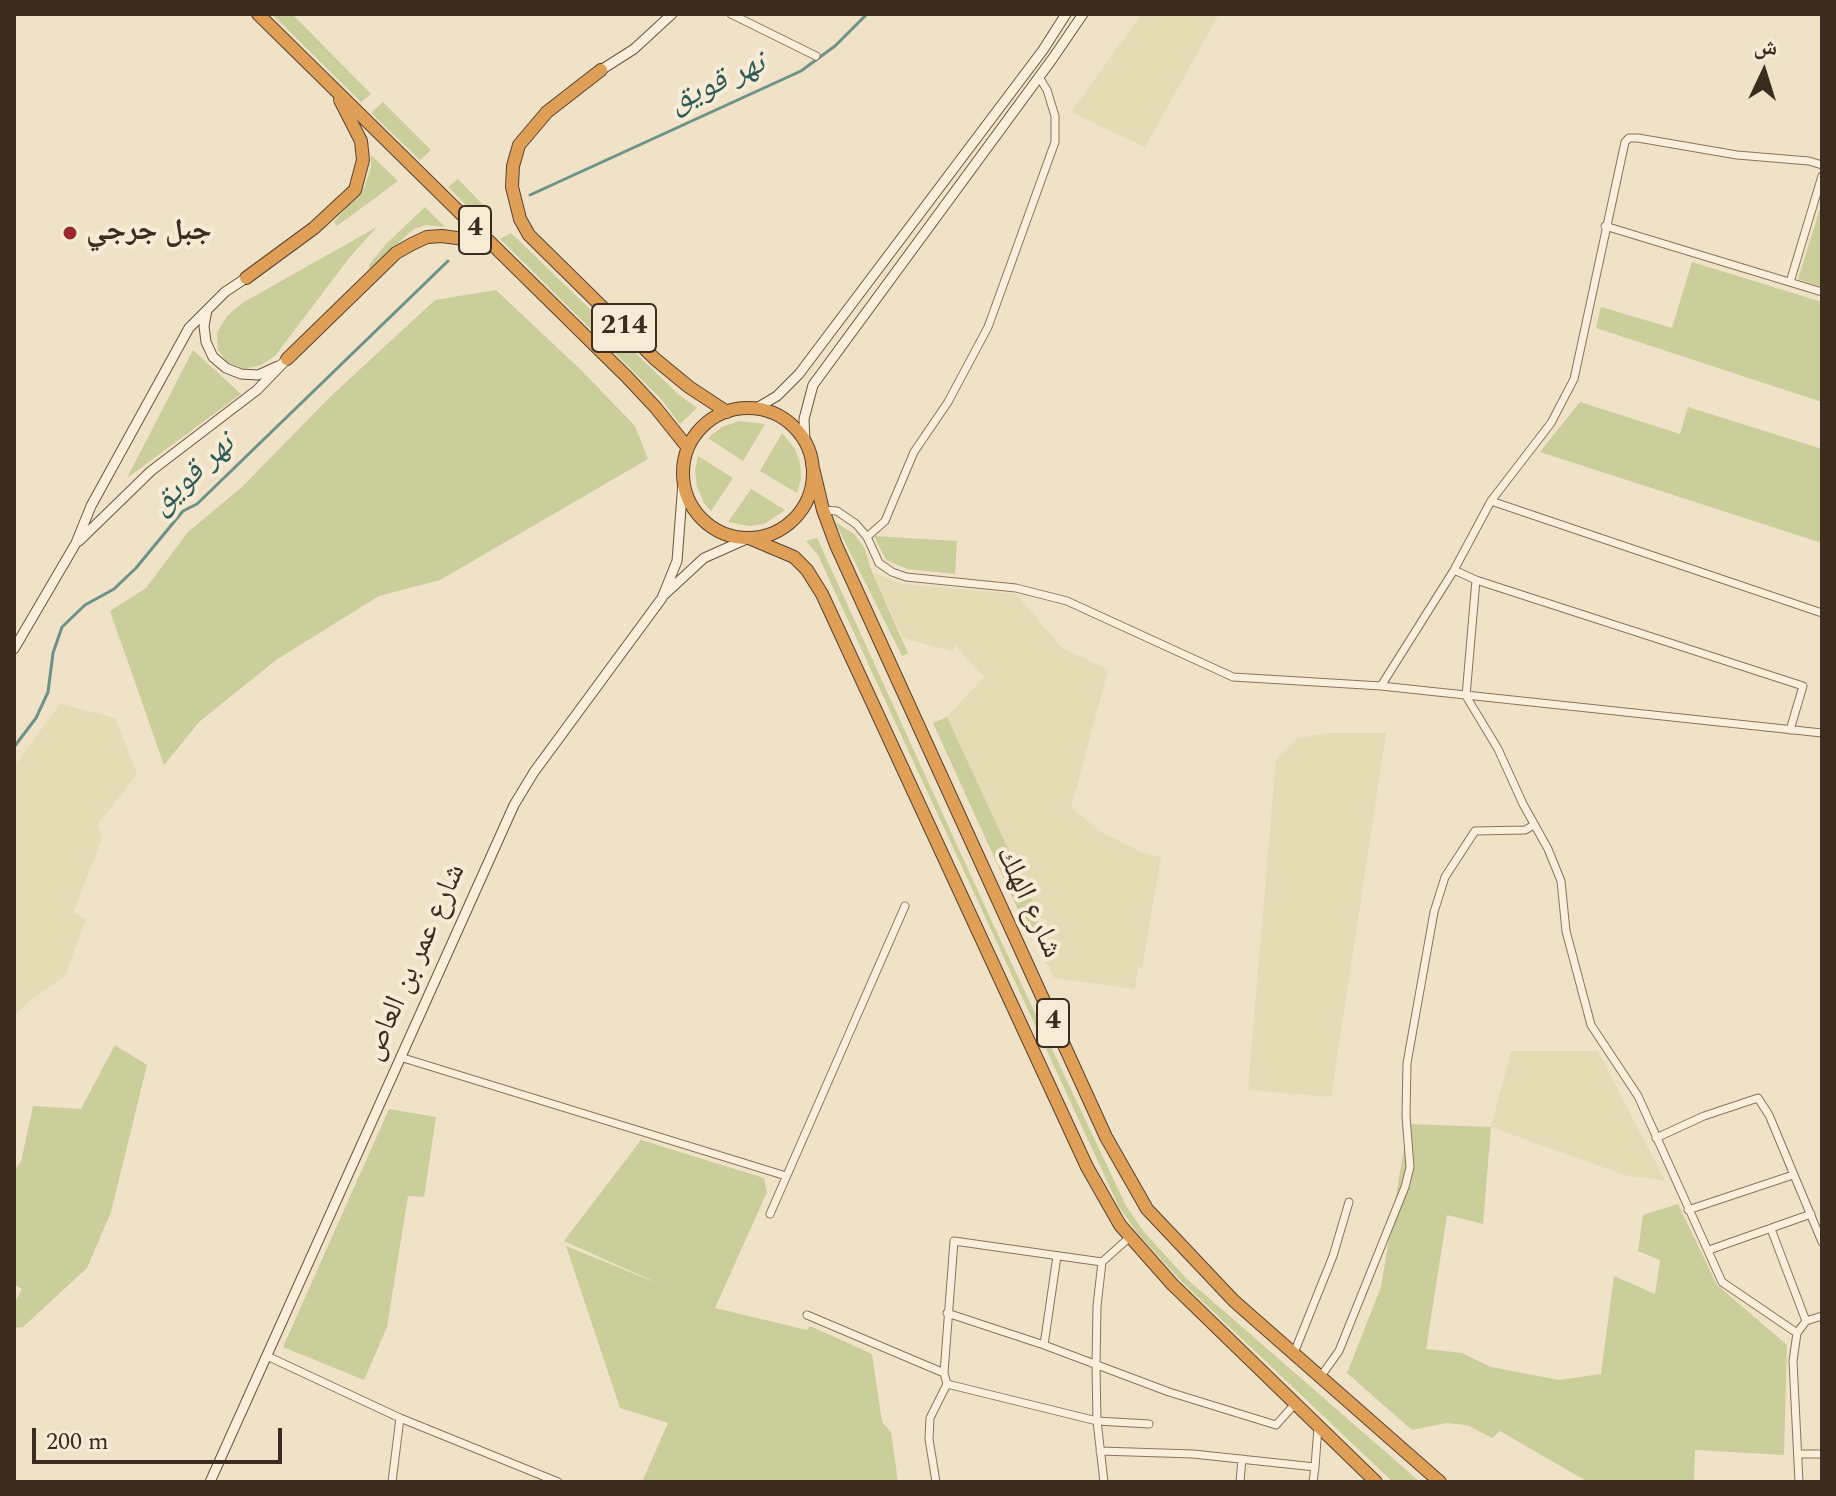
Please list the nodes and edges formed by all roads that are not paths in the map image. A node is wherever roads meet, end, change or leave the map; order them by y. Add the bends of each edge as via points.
1 (258, 14) edge
2 (731, 14) edge
3 (1066, 14) edge
4 (1083, 14) edge
5 (670, 15) edge
6 (816, 56) dead end
7 (601, 70) joint
8 (1039, 77) junction
9 (335, 90) junction
10 (1822, 165) edge
11 (1822, 176) edge
12 (1605, 226) junction
13 (503, 258) junction
14 (246, 278) joint
15 (1790, 282) junction
16 (1822, 292) edge
17 (207, 309) junction
18 (287, 359) junction
19 (755, 409) junction
20 (727, 412) junction
21 (805, 443) junction
22 (688, 448) junction
23 (812, 464) junction
24 (683, 482) junction
25 (1491, 501) junction
26 (823, 510) junction
27 (867, 537) junction
28 (749, 538) junction
29 (76, 543) junction
30 (1454, 570) junction
31 (1476, 580) junction
32 (662, 598) junction
33 (1822, 613) edge
34 (14, 649) edge
35 (1381, 686) junction
36 (1466, 696) junction
37 (1790, 730) junction
38 (1822, 733) edge
39 (1534, 825) junction
40 (905, 906) dead end
41 (400, 1057) junction
42 (1656, 1138) junction
43 (1793, 1175) junction
44 (786, 1176) junction
45 (1349, 1202) dead end
46 (1688, 1210) junction
47 (770, 1214) dead end
48 (1811, 1214) junction
49 (1771, 1229) junction
50 (1130, 1237) junction
51 (1822, 1242) edge
52 (1709, 1250) junction
53 (1057, 1256) junction
54 (1102, 1262) junction
55 (947, 1313) junction
56 (807, 1315) dead end
57 (1822, 1316) edge
58 (1806, 1321) junction
59 (1797, 1333) junction
60 (1044, 1345) junction
61 (1294, 1353) junction
62 (267, 1356) junction
63 (1096, 1366) junction
64 (944, 1373) junction
65 (1321, 1376) junction
66 (947, 1384) junction
67 (1294, 1405) junction
68 (400, 1418) junction
69 (1097, 1421) junction
70 (1149, 1424) dead end
71 (1318, 1427) junction
72 (1100, 1451) junction
73 (1799, 1454) junction
74 (1822, 1454) edge
75 (1242, 1459) junction
76 (1315, 1467) junction
77 (210, 1482) edge
78 (392, 1482) edge
79 (558, 1482) edge
80 (936, 1482) edge
81 (1104, 1482) edge
82 (1240, 1482) edge
83 (1313, 1482) edge
84 (1376, 1482) edge
85 (1440, 1482) edge
86 (1799, 1482) edge

1 - 9 highway, 4
2 - 6 street
3 - 19 main road via 799,374
4 - 8 main road
5 - 7 main road via 634,49
7 - 20 highway, 214 via 547,112 519,145 512,187 517,211 529,235 655,359
8 - 21 main road via 813,385 804,419
8 - 27 street via 1055,116 1055,142 993,314 978,350 907,466 885,521
9 - 13 highway, 4
9 - 14 highway via 361,141 363,160 355,190
10 - 12 street via 1629,138
11 - 15 street
12 - 15 street
12 - 25 street via 1574,379 1551,423
13 - 18 highway via 471,240 427,237 412,244 396,253
13 - 22 highway, 4 via 627,377
14 - 17 main road
15 - 16 street
17 - 18 main road via 206,342 226,368 258,375
17 - 29 main road via 176,350
18 - 29 main road via 257,390 172,453
19 - 20 highway
19 - 21 highway via 784,420
20 - 22 highway via 707,423
21 - 23 highway
22 - 24 highway
23 - 26 highway, شارع الهلك / 4
23 - 28 highway via 812,486 790,523
24 - 28 highway via 688,500 706,522 730,536
24 - 32 main road, شارع عمر بن العاص via 677,561
25 - 30 street
25 - 33 street
26 - 27 street via 837,511
26 - 61 highway, شارع الهلك / 4 via 1106,1137 1147,1209 1234,1301
27 - 35 street via 879,563 892,572 1016,588 1067,601 1233,677
28 - 32 main road via 704,558
28 - 50 highway, شارع الهلك / 4 via 794,557 822,594 1087,1167
29 - 34 main road
30 - 31 street
30 - 35 street
31 - 36 street
31 - 37 street via 1803,686
32 - 41 main road, شارع عمر بن العاص via 514,805
35 - 36 street
36 - 37 street
36 - 39 street
37 - 38 street
39 - 42 street via 1561,881 1566,931 1591,1025 1638,1096
39 - 65 street via 1525,830 1475,831 1445,877 1407,1063 1410,1167 1339,1351
40 - 44 street
41 - 44 street
41 - 62 main road, شارع عمر بن العاص
42 - 43 street via 1758,1098
42 - 46 street
43 - 46 street
43 - 48 street
44 - 47 street
45 - 61 street
46 - 52 street
48 - 49 street
48 - 51 street
49 - 52 street
49 - 58 street
50 - 54 street
50 - 67 highway, شارع الهلك / 4
52 - 59 street via 1722,1282
53 - 54 street
53 - 55 street via 954,1241
53 - 60 street
54 - 63 street
55 - 60 street
55 - 64 street
56 - 64 street
57 - 58 street
58 - 59 street
59 - 73 street via 1793,1361
60 - 63 street
61 - 65 highway, شارع الهلك / 4
62 - 68 street
62 - 77 main road, شارع عمر بن العاص
63 - 67 street via 1276,1425
63 - 69 street
64 - 66 street
65 - 85 highway, شارع الهلك / 4
66 - 69 street
66 - 80 street via 930,1418
67 - 71 highway, شارع الهلك / 4
68 - 78 street
68 - 79 street
69 - 70 street
69 - 72 street
71 - 76 street
71 - 84 highway, شارع الهلك / 4
72 - 75 street
72 - 81 street
73 - 74 street
73 - 86 street
75 - 76 street
75 - 82 street
76 - 83 street

